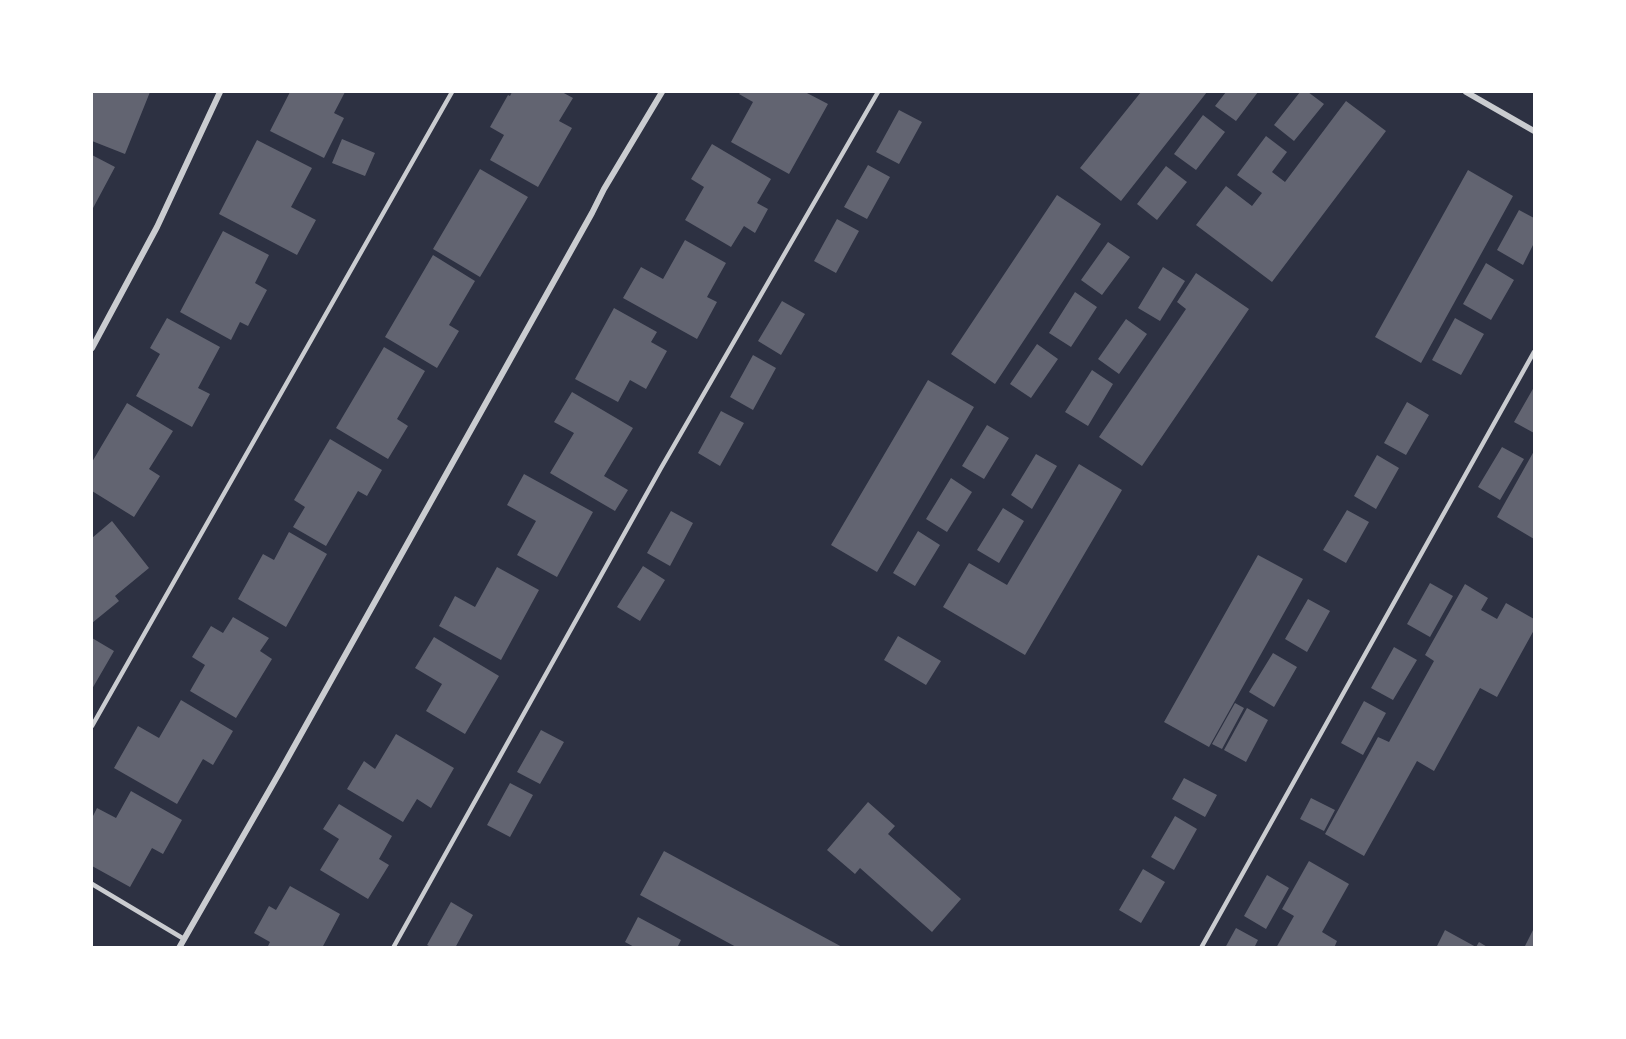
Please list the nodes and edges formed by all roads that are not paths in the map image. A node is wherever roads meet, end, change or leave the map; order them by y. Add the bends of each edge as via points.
1 (220, 92) edge
2 (452, 92) edge
3 (662, 92) edge
4 (878, 92) edge
5 (1466, 92) edge
6 (1534, 131) edge
7 (92, 348) edge
8 (1534, 352) edge
9 (92, 726) edge
10 (92, 884) edge
11 (184, 939) junction
12 (179, 948) edge
13 (393, 948) edge
14 (1202, 948) edge

1 - 7 street via 157,227
2 - 9 lane
3 - 11 street
4 - 13 lane via 661,468
5 - 6 street
8 - 14 lane
10 - 11 lane
11 - 12 street

